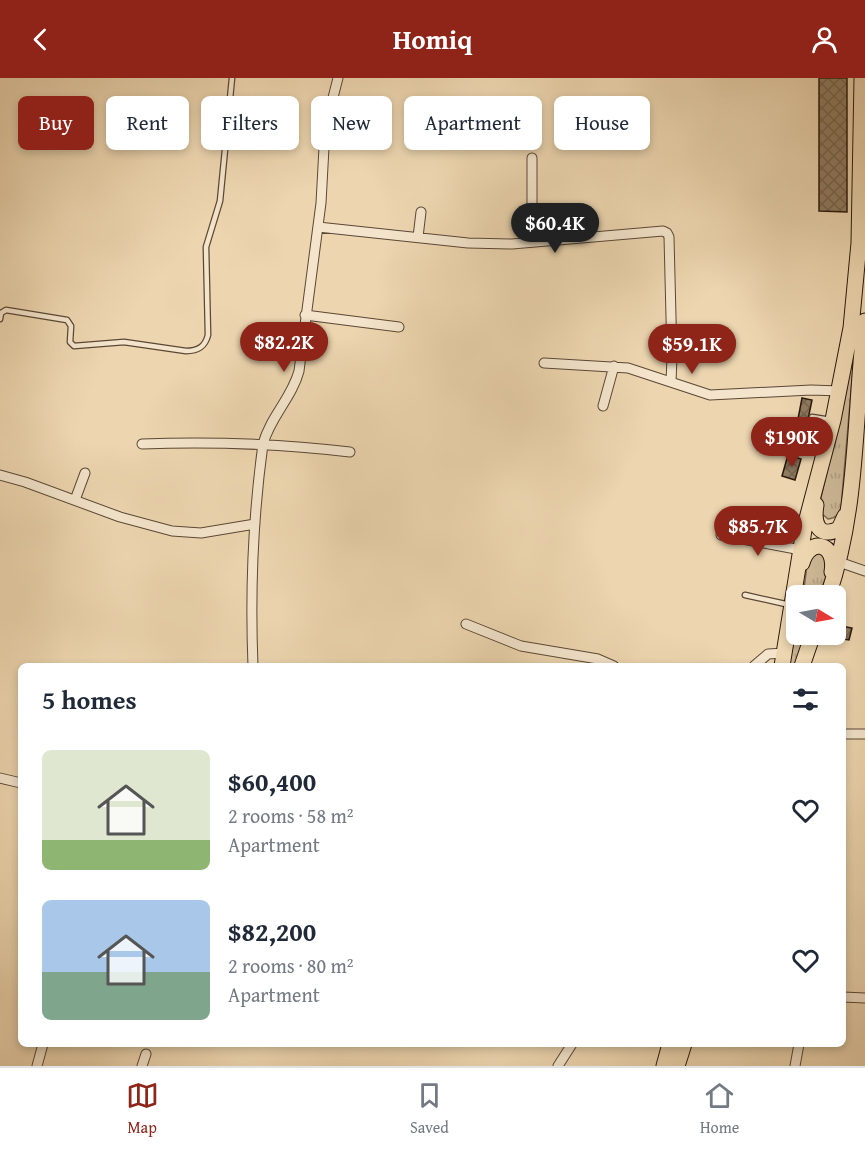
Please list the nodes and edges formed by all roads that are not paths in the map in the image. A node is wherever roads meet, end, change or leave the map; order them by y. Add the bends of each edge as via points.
1 (232, 78) edge
2 (338, 78) edge
3 (862, 78) edge
4 (532, 158) dead end
5 (421, 212) dead end
6 (318, 227) junction
7 (418, 237) junction
8 (532, 242) junction
9 (305, 315) junction
10 (0, 319) edge
11 (865, 321) edge
12 (399, 327) dead end
13 (544, 363) dead end
14 (614, 366) junction
15 (671, 382) junction
16 (840, 392) junction
17 (603, 406) dead end
18 (812, 417) dead end
19 (833, 420) junction
20 (142, 444) dead end
21 (263, 444) junction
22 (350, 452) dead end
23 (85, 473) dead end
24 (0, 475) edge
25 (820, 476) junction
26 (75, 500) junction
27 (850, 504) junction
28 (255, 524) junction
29 (721, 536) dead end
30 (801, 550) junction
31 (836, 561) junction
32 (865, 571) edge
33 (796, 582) junction
34 (796, 585) edge
35 (830, 585) edge
36 (745, 596) dead end
37 (786, 605) edge
38 (466, 624) dead end
39 (809, 645) edge
40 (784, 659) edge
41 (253, 663) edge
42 (607, 663) edge
43 (758, 663) edge
44 (803, 663) edge
45 (846, 734) edge
46 (865, 734) edge
47 (0, 778) edge
48 (18, 782) edge
49 (846, 997) edge
50 (865, 998) edge
51 (42, 1047) edge
52 (570, 1047) edge
53 (669, 1047) edge
54 (683, 1047) edge
55 (798, 1047) edge
56 (146, 1054) dead end
57 (37, 1066) edge
58 (142, 1066) edge
59 (558, 1066) edge
60 (664, 1066) edge
61 (677, 1066) edge
62 (795, 1066) edge

1 - 10 lane via 220,201 206,247 208,335 202,347 186,351 124,342 74,346 67,320 6,310
2 - 6 street via 325,129
3 - 16 main road via 858,271
4 - 8 street
5 - 7 street
6 - 7 street
6 - 9 street
7 - 8 street via 468,243
8 - 15 street via 658,230 668,233
9 - 12 street
9 - 21 street via 296,381
11 - 27 main road
13 - 14 street
14 - 15 street
14 - 17 street
15 - 16 street via 710,395
16 - 19 main road
18 - 19 lane
19 - 25 main road
20 - 21 street
21 - 22 street
21 - 28 street
23 - 26 street
24 - 26 street
25 - 27 main road via 815,520 821,530 839,529
25 - 30 main road
26 - 28 street via 120,517 186,533
27 - 31 main road
28 - 41 street
29 - 30 street
30 - 33 main road
31 - 32 street
31 - 33 main road via 827,549 810,549
31 - 35 main road
33 - 34 main road
36 - 37 lane
38 - 42 street via 521,646
39 - 44 main road
40 - 43 street via 768,654
45 - 46 street
47 - 48 street
49 - 50 street
51 - 57 street
52 - 59 street
53 - 60 main road
54 - 61 main road
55 - 62 street
56 - 58 street

